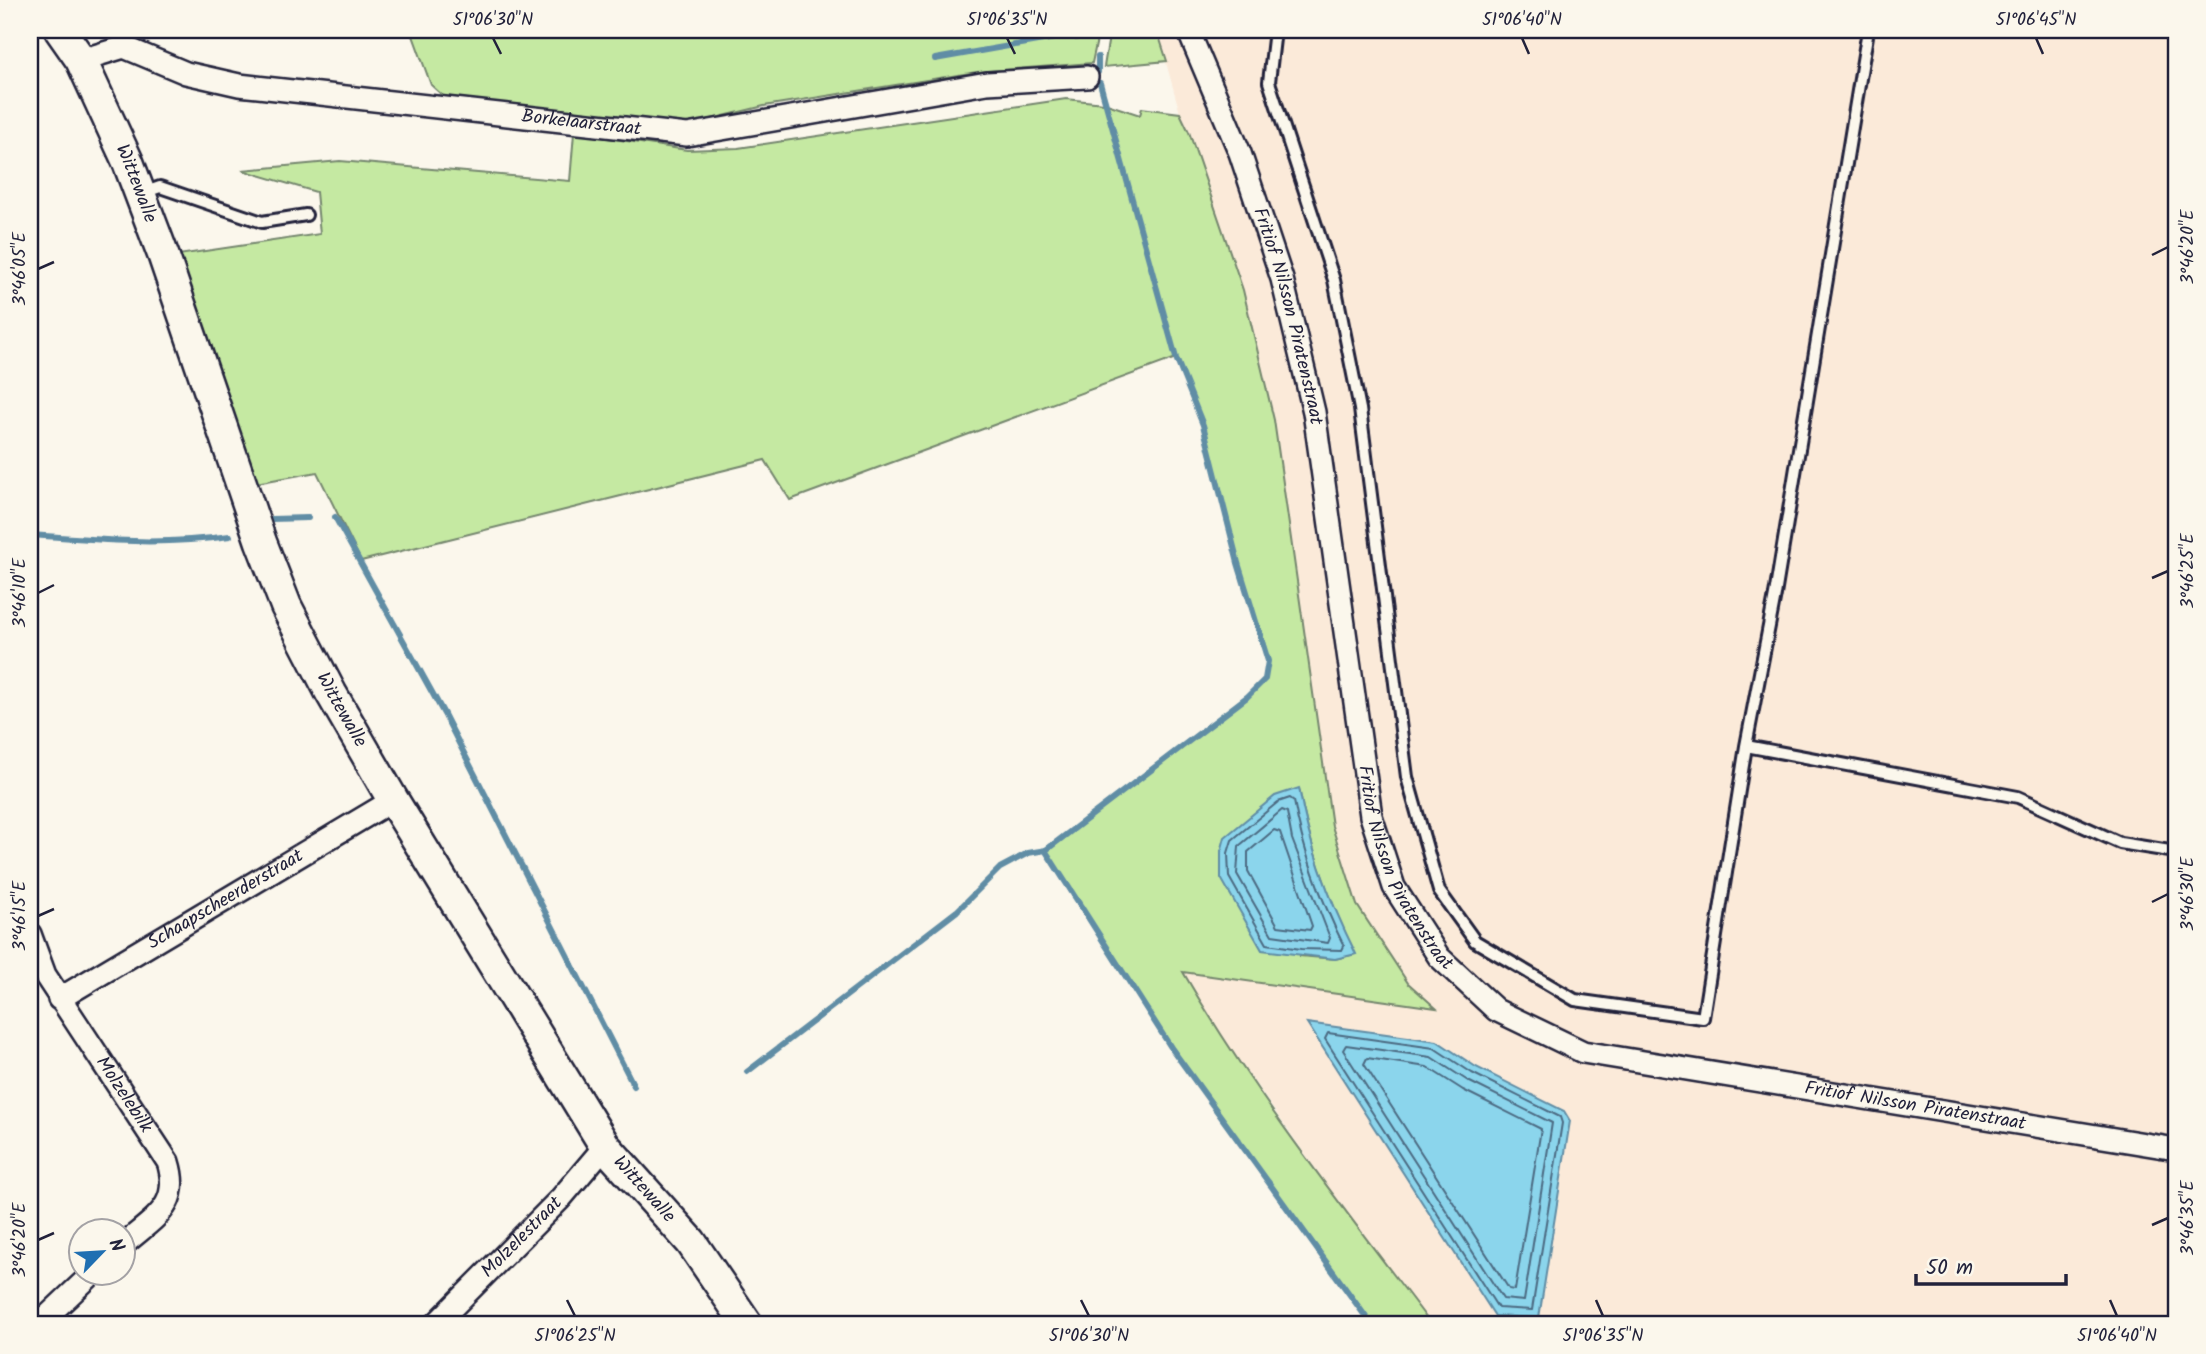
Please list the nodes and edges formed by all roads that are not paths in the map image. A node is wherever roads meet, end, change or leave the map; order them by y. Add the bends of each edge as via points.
1 (60, 30) edge
2 (1188, 30) edge
3 (1275, 30) edge
4 (1868, 30) edge
5 (81, 60) junction
6 (1087, 78) dead end
7 (140, 194) junction
8 (306, 215) dead end
9 (1746, 746) junction
10 (393, 800) junction
11 (2176, 852) edge
12 (30, 934) edge
13 (59, 999) junction
14 (605, 1146) junction
15 (2176, 1149) edge
16 (136, 1234) edge
17 (76, 1288) edge
18 (438, 1323) edge
19 (39, 1324) edge
20 (747, 1324) edge

1 - 5 street, Wittewalle
2 - 15 street, Fritiof Nilsson Piratenstraat via 1240,153 1278,266 1314,412 1371,816 1394,887 1439,957 1496,1010 1583,1052
3 - 9 lane via 1269,82 1334,279 1360,410 1407,777 1440,891 1475,941 1575,1000 1703,1018
4 - 9 lane
5 - 6 street, Borkelaarstraat via 124,47 186,73 239,85 687,135 987,83
5 - 7 street, Wittewalle
7 - 8 lane via 160,187 262,222
7 - 10 street, Wittewalle via 286,606
9 - 11 lane via 2018,797 2120,843
10 - 13 street, Schaapscheerderstraat
10 - 14 street, Wittewalle
12 - 13 street, Molzelebilk via 44,975
13 - 16 street, Molzelebilk via 168,1162 174,1182 167,1206
14 - 18 street, Molzelestraat via 561,1198
14 - 20 street, Wittewalle via 691,1242
17 - 19 street

